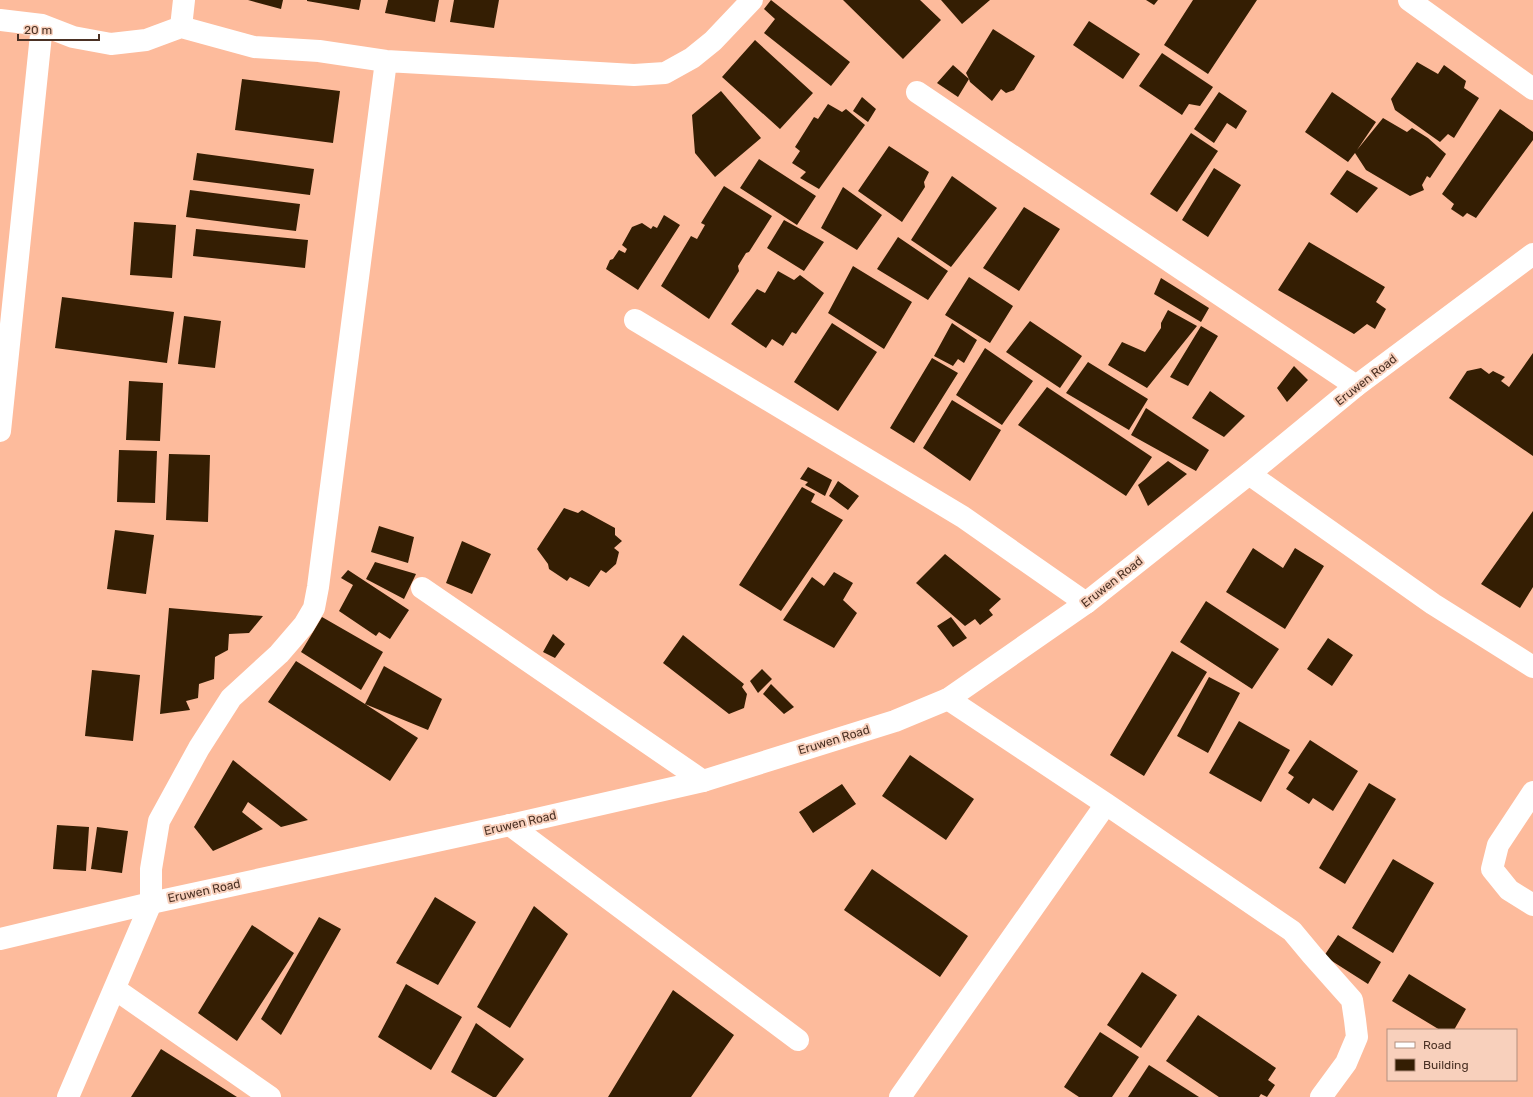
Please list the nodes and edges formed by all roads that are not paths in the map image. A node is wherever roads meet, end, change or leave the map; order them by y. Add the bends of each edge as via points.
1 (184, 0) edge
2 (752, 0) edge
3 (1409, 0) edge
4 (0, 20) edge
5 (42, 25) junction
6 (181, 27) junction
7 (386, 61) junction
8 (1533, 89) edge
9 (917, 92) dead end
10 (1533, 254) edge
11 (636, 320) dead end
12 (1356, 386) junction
13 (0, 431) edge
14 (1249, 474) junction
15 (422, 588) dead end
16 (1086, 603) junction
17 (1533, 667) edge
18 (948, 699) junction
19 (703, 781) junction
20 (1533, 792) edge
21 (1106, 804) junction
22 (510, 825) junction
23 (151, 903) junction
24 (1533, 905) edge
25 (0, 938) edge
26 (115, 989) junction
27 (798, 1040) dead end
28 (68, 1097) edge
29 (270, 1097) edge
30 (900, 1097) edge
31 (1322, 1097) edge

1 - 6 street
2 - 7 street via 713,42 692,58 665,73 634,75
3 - 8 street
4 - 5 street
5 - 6 street via 73,37 112,44 146,40
5 - 13 street
6 - 7 street via 254,47 319,51
7 - 23 street via 314,608 304,625 279,654 231,698 158,821 151,869
9 - 12 street
10 - 12 street, Eruwen Road
11 - 16 street via 963,517
12 - 14 street, Eruwen Road
14 - 16 street, Eruwen Road
14 - 17 street via 1433,604
15 - 19 street
16 - 18 street, Eruwen Road
18 - 19 street, Eruwen Road via 895,721
18 - 21 street
19 - 22 street, Eruwen Road
20 - 24 street via 1498,845 1492,869 1509,890
21 - 30 street
21 - 31 street via 1292,930 1352,1000 1357,1037 1346,1063
22 - 23 street, Eruwen Road
22 - 27 street
23 - 25 street, Eruwen Road
23 - 26 street
26 - 28 street
26 - 29 street

